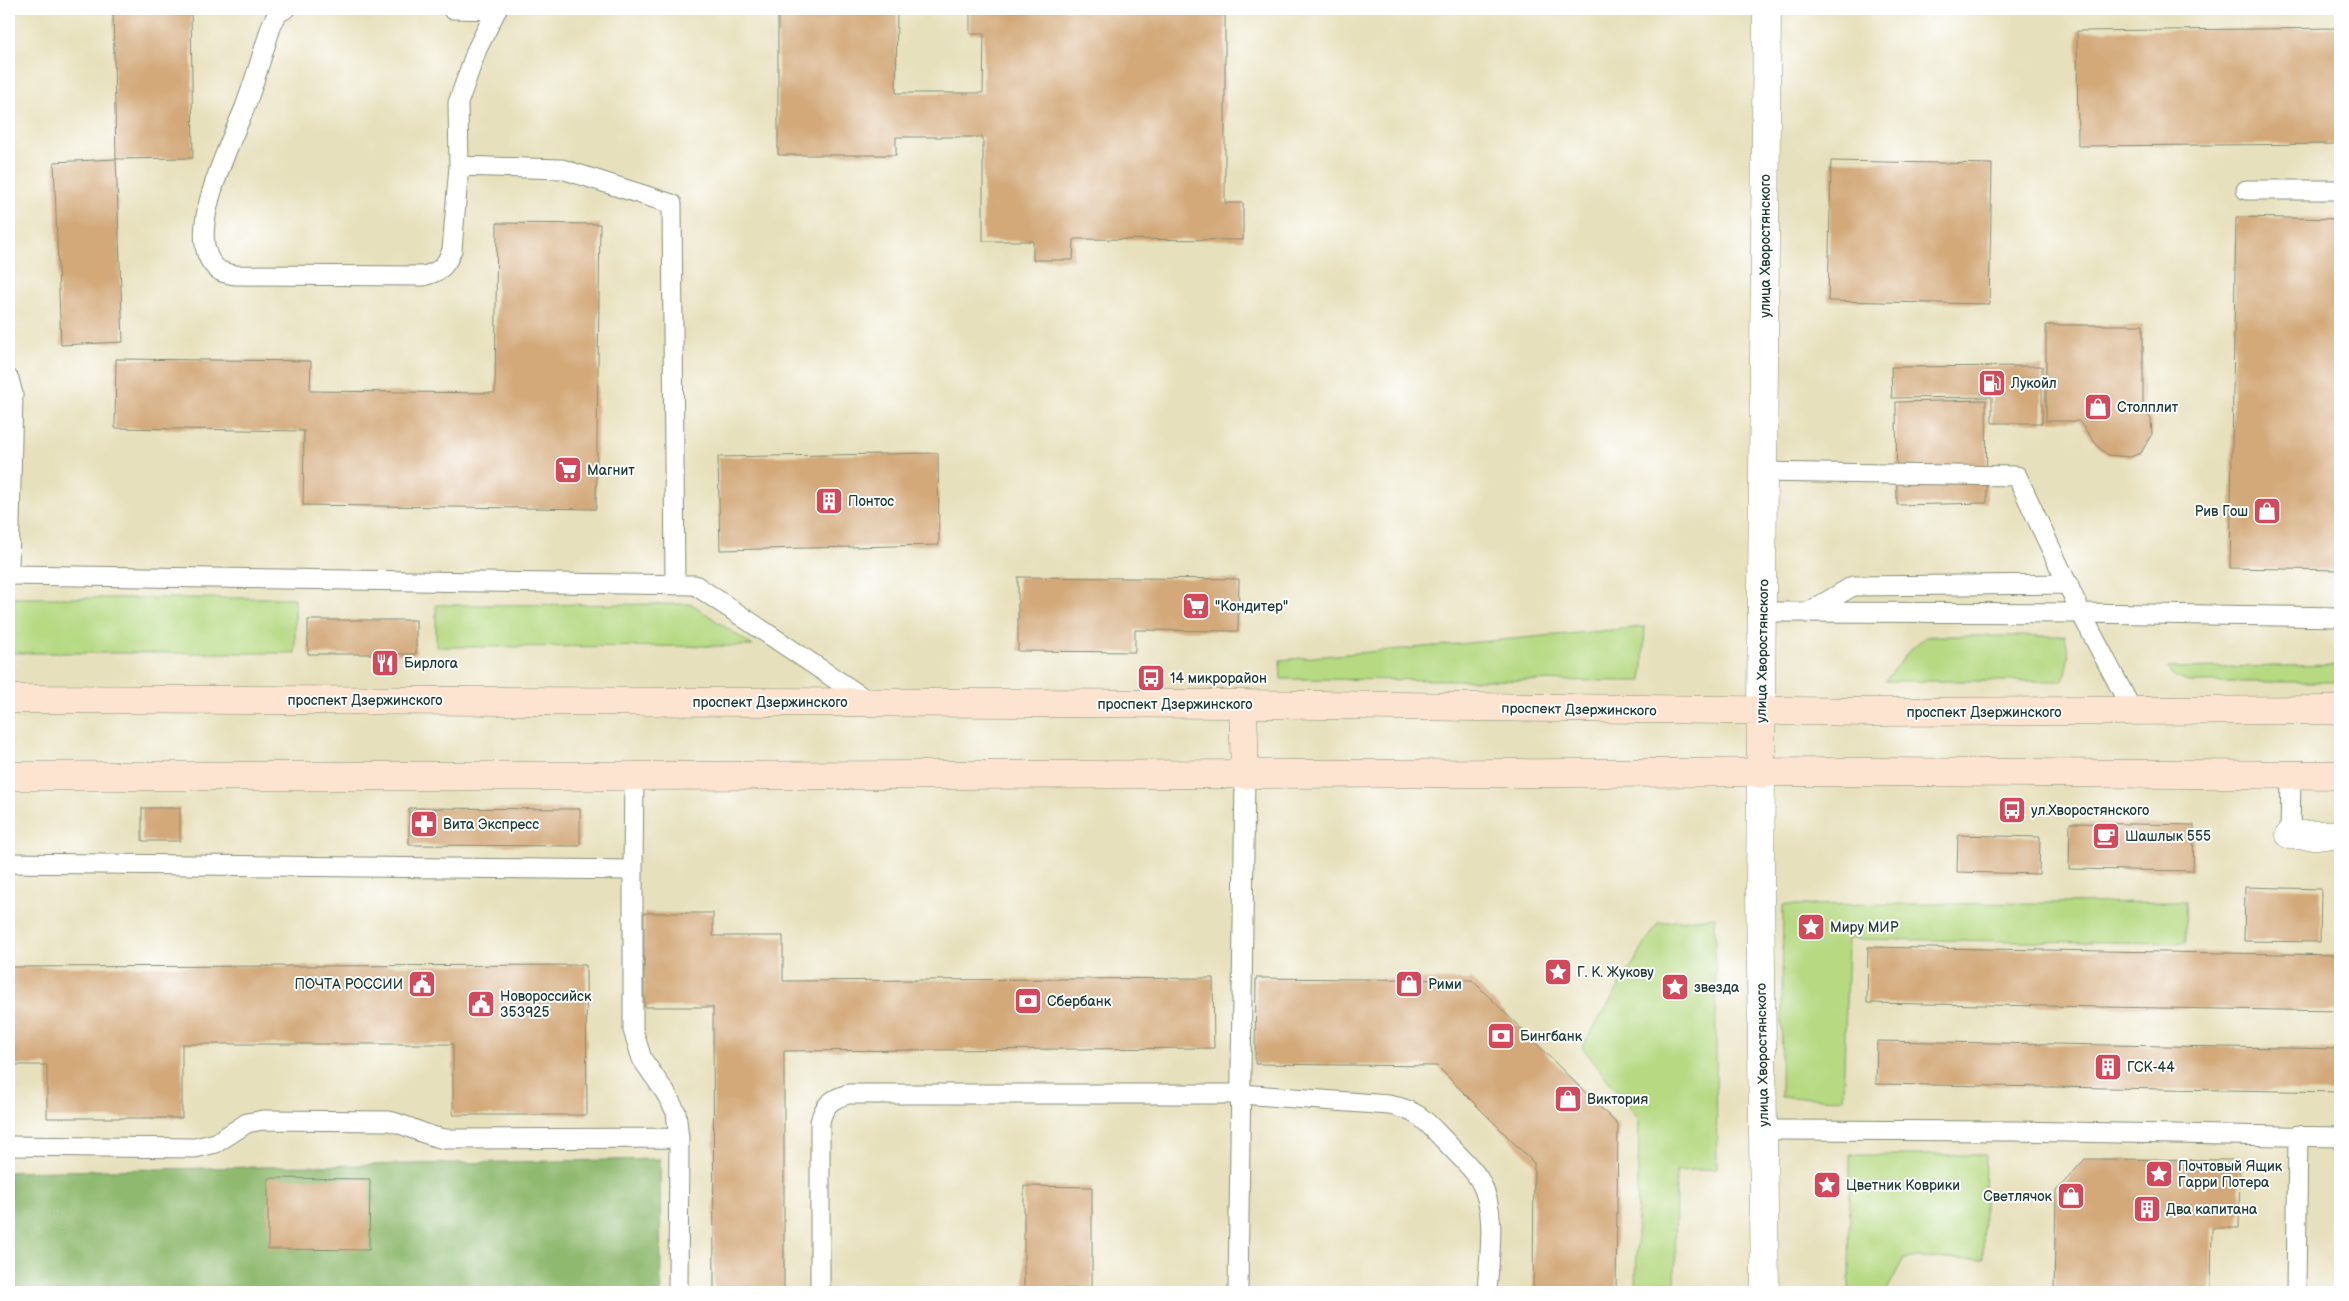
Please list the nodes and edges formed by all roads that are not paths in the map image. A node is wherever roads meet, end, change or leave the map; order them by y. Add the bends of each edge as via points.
1 (285, 9) edge
2 (452, 9) edge
3 (497, 9) edge
4 (1767, 9) edge
5 (459, 166) junction
6 (2246, 190) dead end
7 (2340, 190) edge
8 (9, 379) edge
9 (1764, 472) junction
10 (9, 570) edge
11 (9, 576) edge
12 (2069, 584) junction
13 (675, 585) junction
14 (1762, 612) junction
15 (2082, 612) junction
16 (1808, 613) junction
17 (2340, 617) edge
18 (9, 699) edge
19 (871, 702) junction
20 (1243, 704) junction
21 (2340, 710) edge
22 (1761, 711) junction
23 (2133, 712) junction
24 (1761, 774) junction
25 (1245, 775) junction
26 (2291, 775) junction
27 (2340, 775) edge
28 (9, 776) edge
29 (634, 776) junction
30 (2290, 835) joint
31 (2340, 835) edge
32 (9, 863) edge
33 (633, 870) junction
34 (1241, 1094) junction
35 (1763, 1130) junction
36 (2298, 1135) junction
37 (2340, 1136) edge
38 (680, 1138) junction
39 (9, 1146) edge
40 (678, 1292) edge
41 (820, 1292) edge
42 (1238, 1292) edge
43 (1487, 1292) edge
44 (1765, 1292) edge
45 (2296, 1292) edge

1 - 5 lane via 278,13 272,24 245,107 220,164 204,217 206,248 211,262 221,271 234,275 423,276 437,272 447,263 452,250
2 - 3 lane
3 - 5 lane via 477,49 458,103
4 - 9 street, улица Хворостянского
5 - 13 lane via 562,169 672,204
6 - 7 lane
8 - 10 lane via 13,394
9 - 12 lane via 2017,476
9 - 14 street, улица Хворостянского
11 - 13 lane
12 - 15 lane
12 - 16 lane via 1853,586
13 - 19 lane via 695,585
14 - 16 lane
14 - 22 street, улица Хворостянского
15 - 16 lane
15 - 17 lane
15 - 23 lane
18 - 19 street, проспект Дзержинского
19 - 20 street, проспект Дзержинского
20 - 22 street, проспект Дзержинского
20 - 25 street
21 - 23 street, проспект Дзержинского
22 - 23 street, проспект Дзержинского
22 - 24 street, улица Хворостянского
24 - 25 street
24 - 26 street
24 - 35 street, улица Хворостянского
25 - 29 street
25 - 34 lane
26 - 27 street
26 - 30 lane
28 - 29 street
29 - 33 lane
30 - 31 street
32 - 33 lane
33 - 38 lane via 633,1030 642,1059 676,1112
34 - 41 lane via 848,1094 834,1098 823,1108 820,1122
34 - 42 lane
34 - 43 lane via 1389,1105 1406,1108 1422,1116 1484,1189 1490,1217
35 - 36 lane
35 - 44 street, улица Хворостянского
36 - 37 lane
36 - 45 lane
38 - 39 lane via 445,1139 389,1121 263,1120 247,1123 216,1142 195,1148
38 - 40 lane

